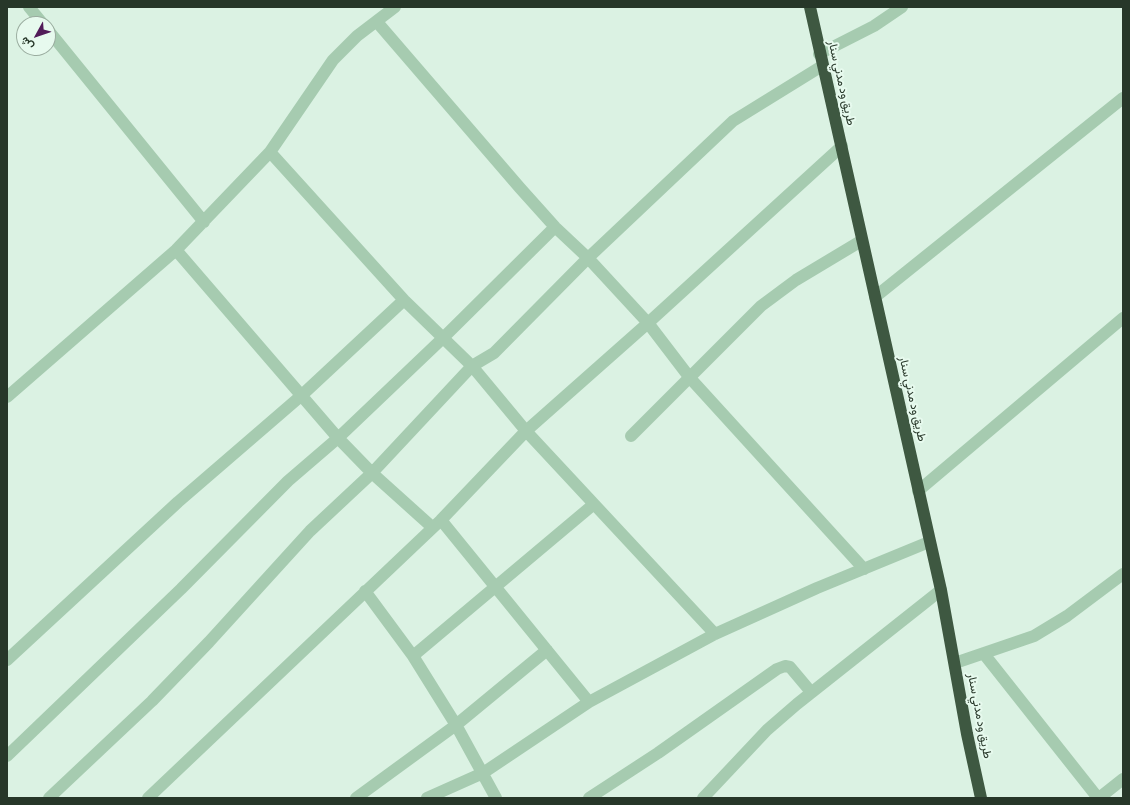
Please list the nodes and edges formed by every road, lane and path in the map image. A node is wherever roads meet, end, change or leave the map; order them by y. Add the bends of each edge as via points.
1 (29, 7) edge
2 (395, 7) edge
3 (810, 7) edge
4 (902, 7) edge
5 (36, 16) edge
6 (377, 22) junction
7 (56, 40) edge
8 (819, 54) junction
9 (822, 66) junction
10 (1123, 98) edge
11 (842, 146) junction
12 (270, 152) junction
13 (204, 222) junction
14 (555, 227) junction
15 (861, 241) junction
16 (176, 250) junction
17 (588, 258) junction
18 (875, 297) junction
19 (404, 300) junction
20 (1123, 318) edge
21 (648, 323) junction
22 (443, 338) junction
23 (472, 366) junction
24 (690, 378) junction
25 (302, 394) junction
26 (7, 397) edge
27 (526, 431) junction
28 (631, 436) dead end
29 (338, 438) junction
30 (372, 473) junction
31 (918, 491) junction
32 (594, 504) junction
33 (436, 524) junction
34 (929, 542) junction
35 (864, 569) junction
36 (1123, 574) edge
37 (496, 588) junction
38 (941, 590) junction
39 (365, 591) junction
40 (715, 634) junction
41 (547, 650) junction
42 (984, 654) junction
43 (413, 656) junction
44 (7, 660) edge
45 (955, 663) junction
46 (811, 692) junction
47 (589, 702) junction
48 (456, 725) junction
49 (7, 756) edge
50 (483, 773) junction
51 (1123, 779) edge
52 (49, 798) edge
53 (148, 798) edge
54 (356, 798) edge
55 (427, 798) edge
56 (496, 798) edge
57 (589, 798) edge
58 (703, 798) edge
59 (981, 798) edge
60 (1098, 798) edge

1 - 5 street
2 - 6 street
3 - 8 highway, طريق ود مدني سنار
4 - 8 street via 874,26
6 - 12 street via 357,36 333,60
6 - 14 street via 488,153
7 - 13 street
8 - 9 highway, طريق ود مدني سنار
9 - 11 highway, طريق ود مدني سنار
9 - 17 street via 733,121
10 - 18 street
11 - 15 highway, طريق ود مدني سنار
11 - 21 street
12 - 13 street
12 - 19 street
13 - 16 street
14 - 17 street
14 - 22 street
15 - 18 highway, طريق ود مدني سنار
15 - 24 street via 777,293
16 - 25 street
16 - 26 street
17 - 21 street
17 - 23 street via 494,353
18 - 31 highway, طريق ود مدني سنار
19 - 22 street
19 - 25 street
20 - 31 street
21 - 24 street
21 - 27 street
22 - 23 street
22 - 29 street
23 - 27 street
23 - 30 street
24 - 28 street
24 - 35 street
25 - 29 street
25 - 44 street via 178,502
27 - 32 street
27 - 33 street
29 - 30 street
29 - 49 street via 288,481 181,589
30 - 33 street
30 - 52 street via 310,531 152,701
31 - 34 highway, طريق ود مدني سنار
32 - 37 street
32 - 40 street
33 - 37 street
33 - 39 street
34 - 35 street
34 - 38 highway, طريق ود مدني سنار
35 - 40 street
36 - 42 street via 1067,616 1034,636
37 - 41 street
37 - 43 street
38 - 45 highway, طريق ود مدني سنار
38 - 46 street
39 - 43 street
39 - 53 street
40 - 47 street
41 - 47 street
41 - 48 street
42 - 45 street
42 - 60 street
43 - 48 street
45 - 59 highway, طريق ود مدني سنار
46 - 57 street via 790,667 777,669
46 - 58 street via 767,730
47 - 50 street
48 - 50 street
48 - 54 street
50 - 55 street
50 - 56 street
51 - 60 street

